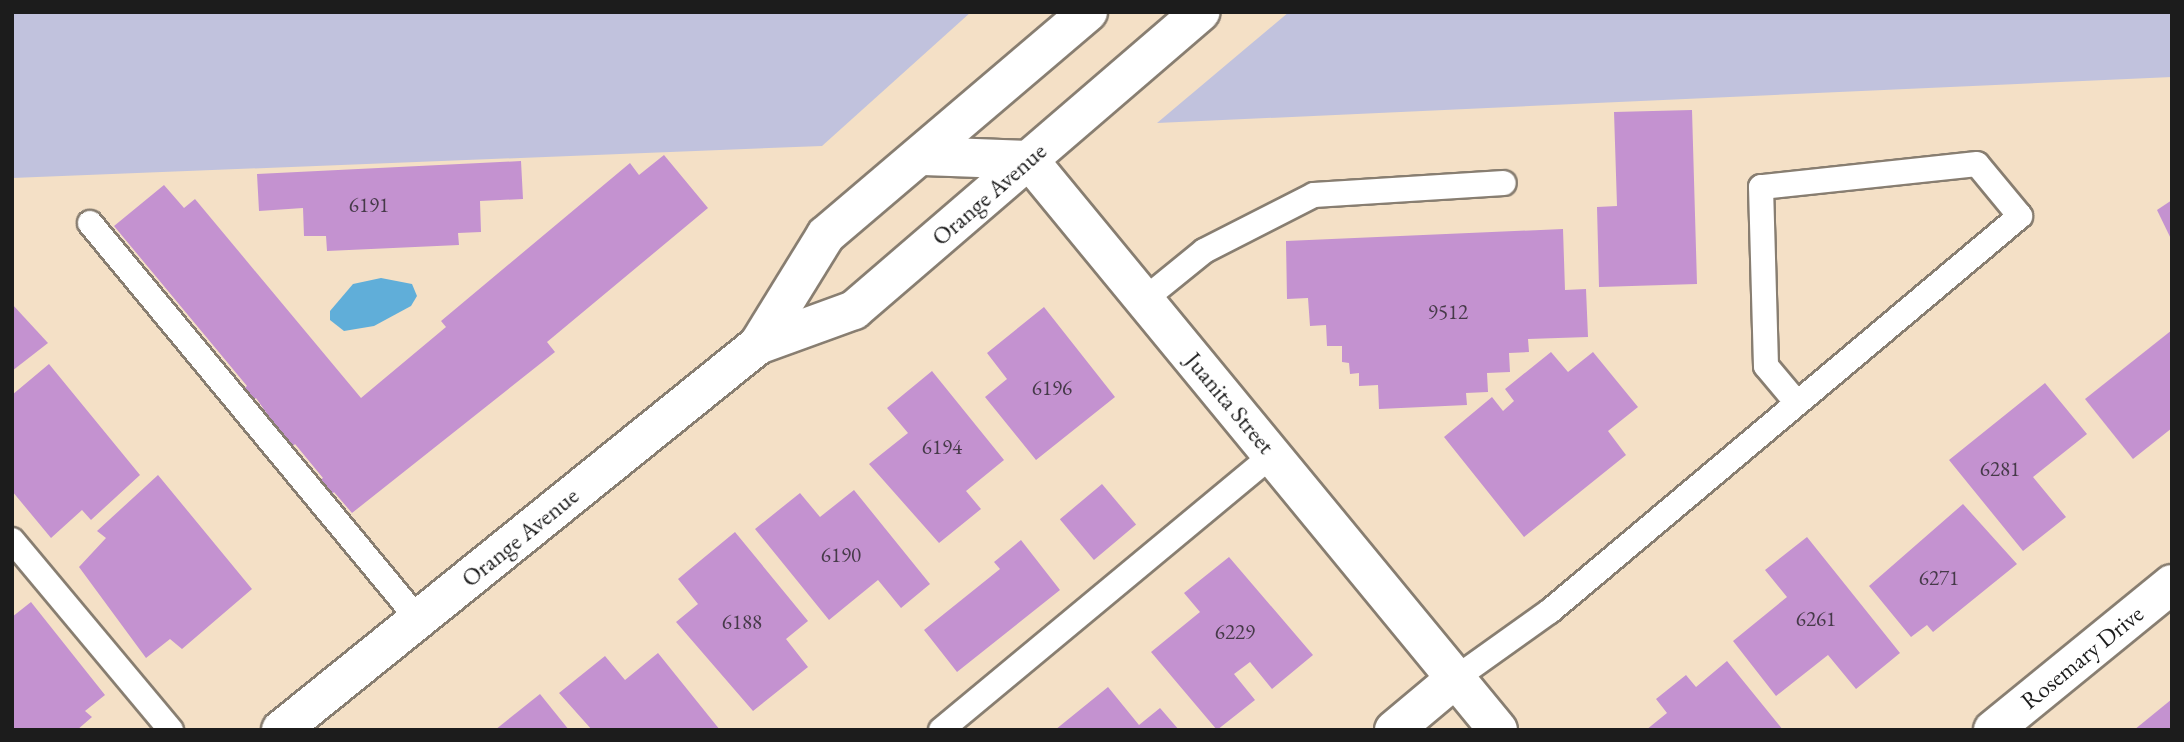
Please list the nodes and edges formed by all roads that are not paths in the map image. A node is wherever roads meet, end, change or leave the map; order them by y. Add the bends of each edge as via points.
1 (1088, 12) edge
2 (1201, 12) edge
3 (922, 156) junction
4 (1029, 160) junction
5 (1504, 183) dead end
6 (90, 223) dead end
7 (1144, 299) junction
8 (758, 345) junction
9 (1797, 403) junction
10 (1273, 454) junction
11 (12, 540) edge
12 (2172, 584) edge
13 (418, 620) junction
14 (1456, 678) junction
15 (171, 730) edge
16 (281, 730) edge
17 (941, 730) edge
18 (1394, 730) edge
19 (1498, 730) edge
20 (1993, 730) edge

1 - 3 main road, Orange Avenue
2 - 4 main road, Orange Avenue
3 - 4 main road
3 - 8 main road, Orange Avenue via 826,235
4 - 7 main road, Juanita Street
4 - 8 main road, Orange Avenue via 854,310
5 - 7 lane via 1314,195 1204,251
6 - 13 lane
7 - 10 main road, Juanita Street
8 - 13 main road, Orange Avenue
9 - 9 lane via 2020,216 1977,164 1761,187 1766,366
9 - 14 lane via 1550,611
10 - 14 main road, Juanita Street
10 - 17 lane
11 - 15 lane
12 - 20 main road, Rosemary Drive
13 - 16 main road, Orange Avenue
14 - 18 main road
14 - 19 main road, Juanita Street

